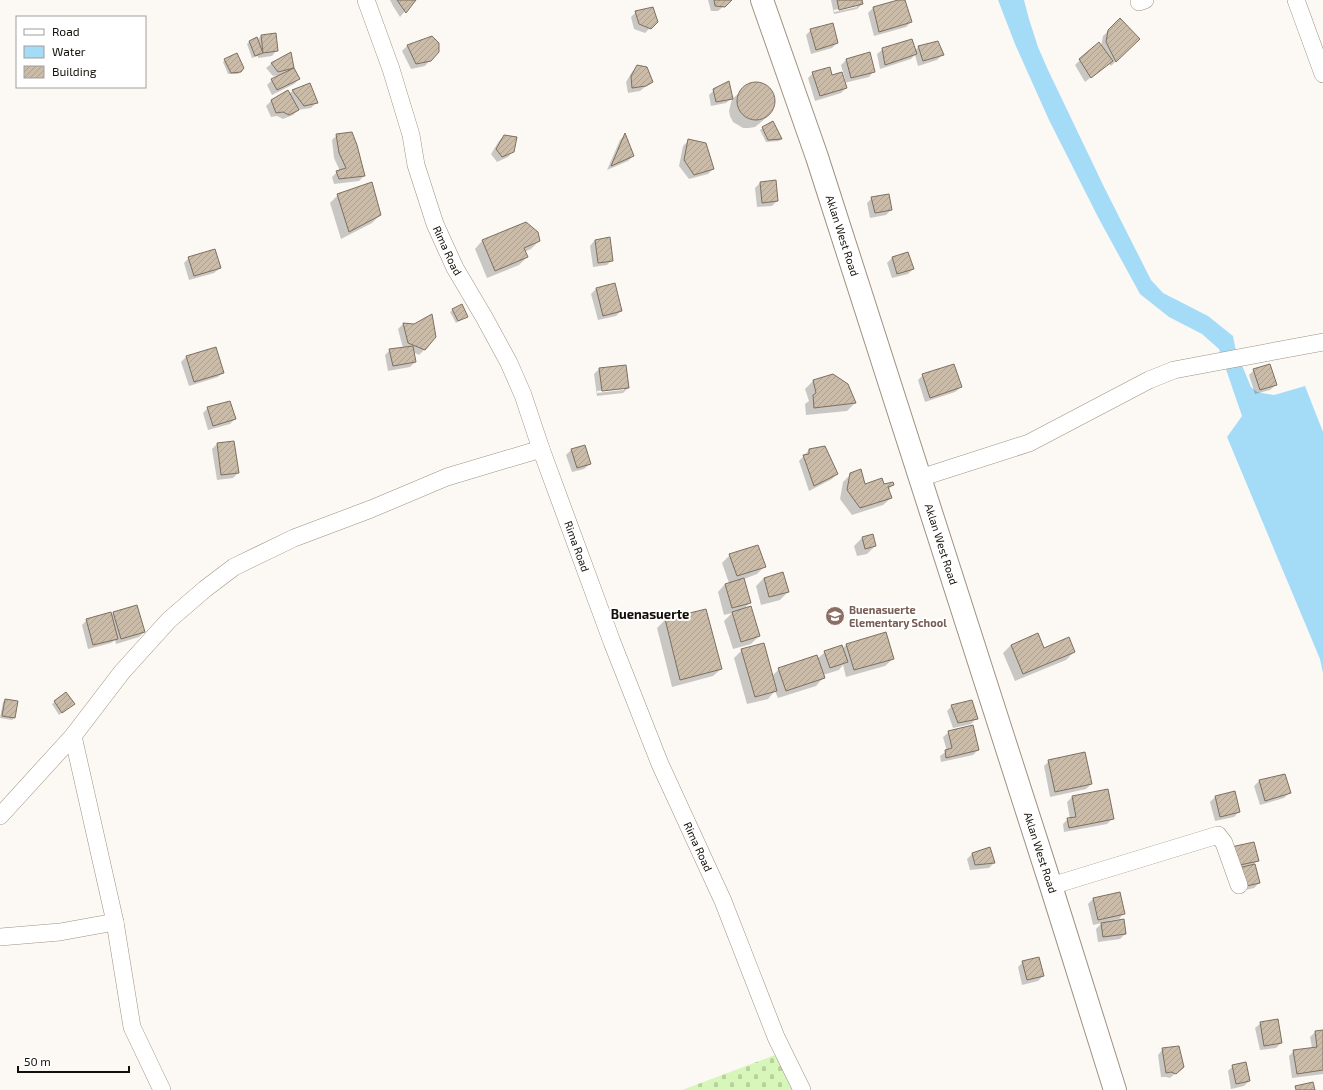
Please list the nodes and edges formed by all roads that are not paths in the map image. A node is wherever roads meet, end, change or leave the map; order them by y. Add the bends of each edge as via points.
1 (366, 0) edge
2 (762, 0) edge
3 (1296, 0) edge
4 (1323, 74) edge
5 (1323, 342) edge
6 (541, 449) junction
7 (920, 478) junction
8 (73, 736) junction
9 (0, 816) edge
10 (1239, 885) dead end
11 (1051, 886) junction
12 (116, 922) junction
13 (0, 937) edge
14 (162, 1090) edge
15 (802, 1090) edge
16 (1115, 1090) edge

1 - 6 street, Rima Road via 391,69 411,135 416,165 435,224 455,268 509,363
2 - 7 main road, Aklan West Road via 817,156
3 - 4 street
5 - 7 street via 1174,370 1149,380 1029,443
6 - 8 street via 447,477 294,538 234,567 169,620 122,672
6 - 15 street, Rima Road via 660,764 723,901 776,1038
7 - 11 main road, Aklan West Road
8 - 9 street
8 - 12 street
10 - 11 street via 1224,843 1218,835
11 - 16 main road, Aklan West Road
12 - 13 street via 60,932
12 - 14 street via 132,1027

